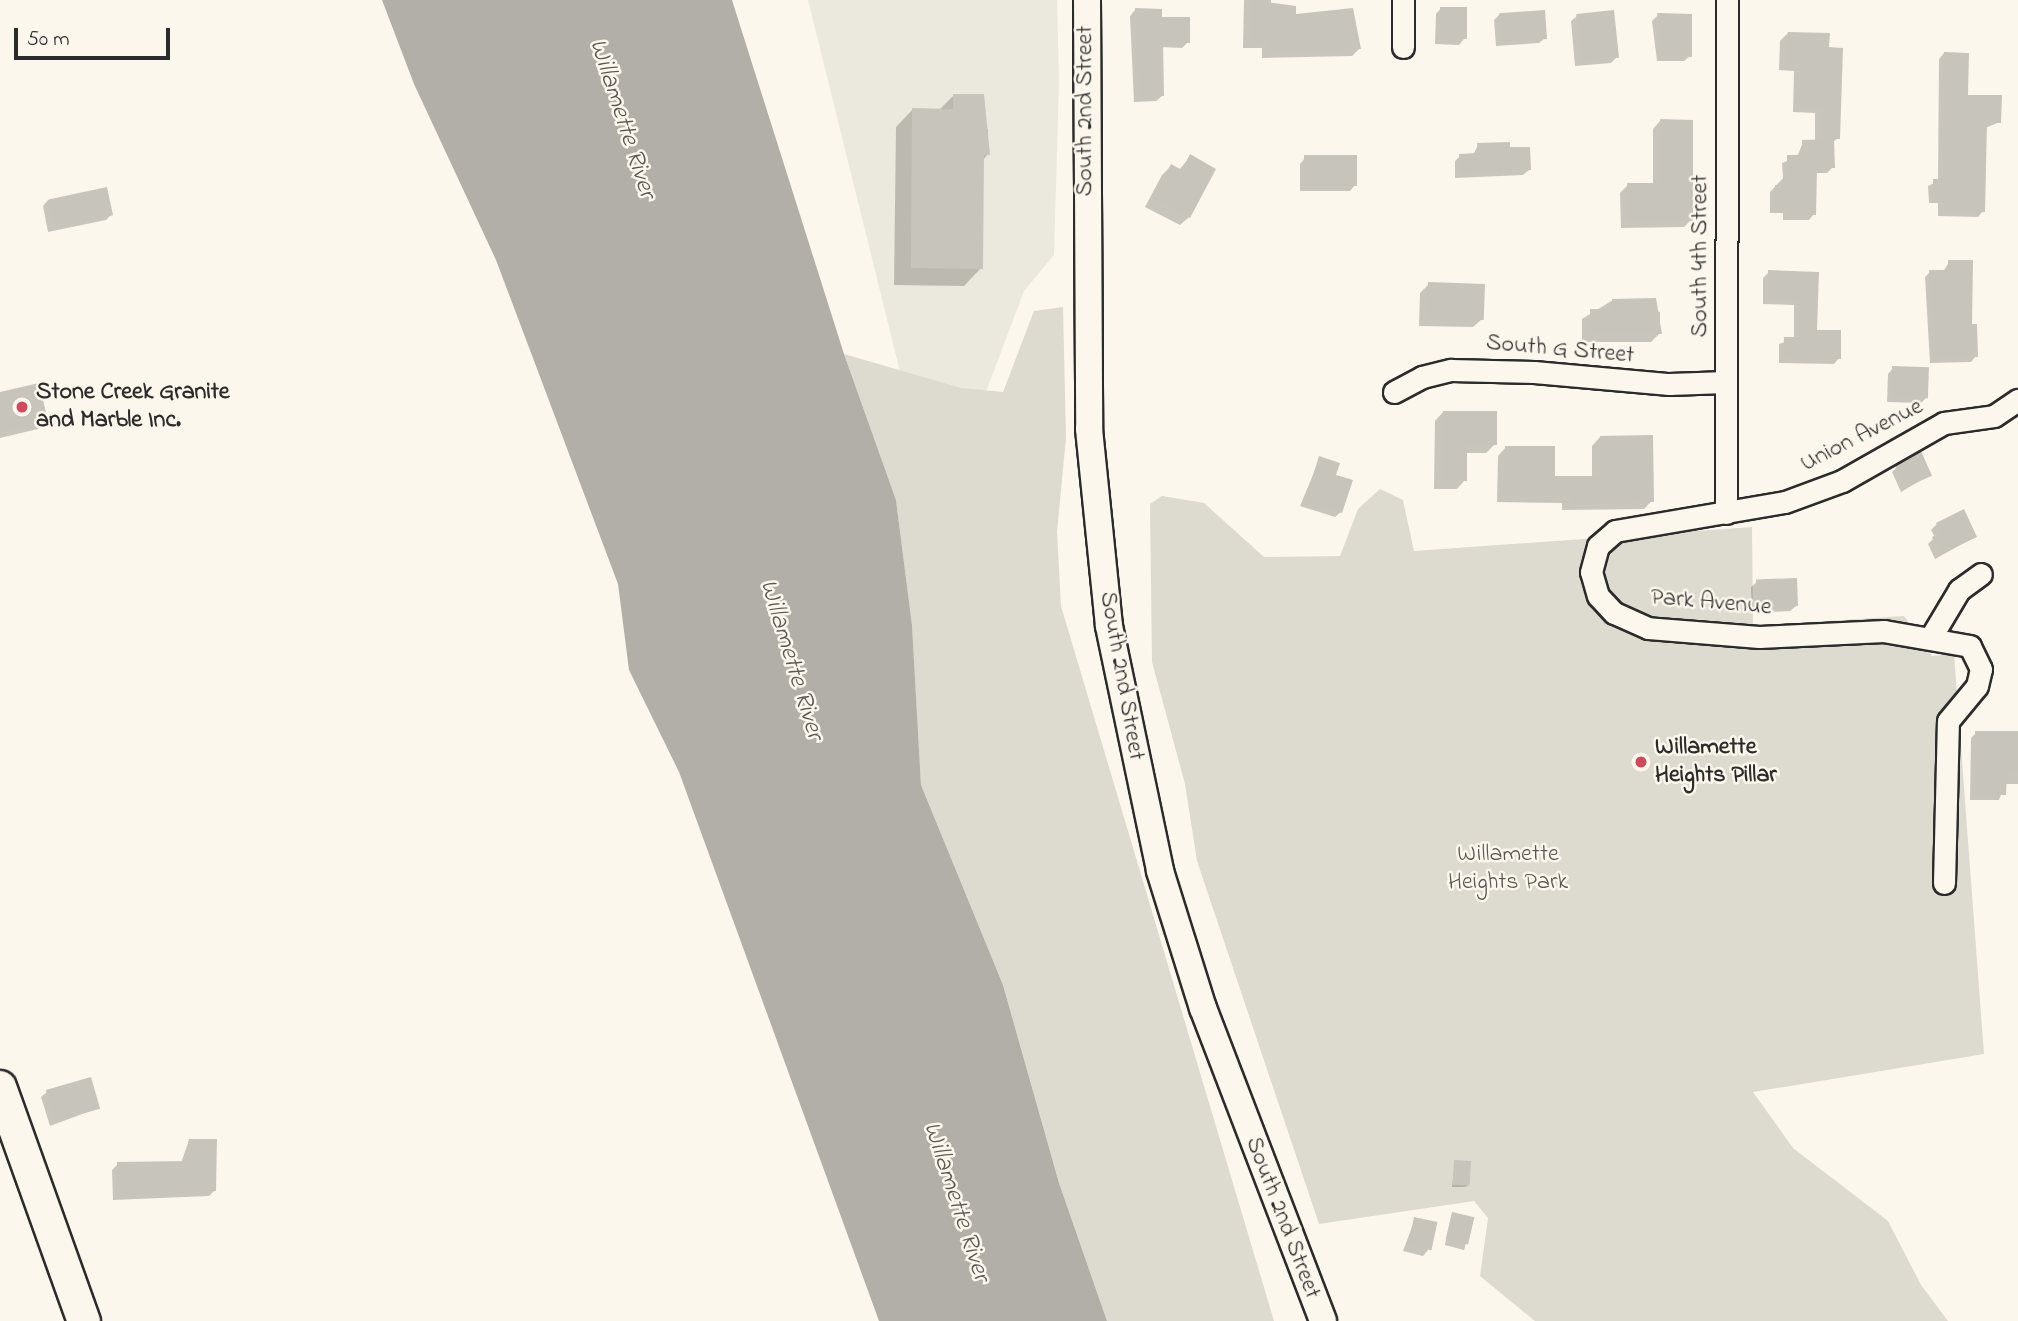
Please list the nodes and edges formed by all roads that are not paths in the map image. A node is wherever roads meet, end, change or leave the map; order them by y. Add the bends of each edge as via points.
1 (1087, 0) edge
2 (1403, 0) edge
3 (1727, 0) edge
4 (1403, 47) dead end
5 (1726, 382) junction
6 (1394, 392) dead end
7 (2018, 400) edge
8 (1726, 513) junction
9 (1981, 574) dead end
10 (1931, 637) junction
11 (1944, 883) dead end
12 (0, 1087) edge
13 (84, 1321) edge
14 (1323, 1321) edge

1 - 14 street, South 2nd Street via 1089,429 1109,626 1164,883 1203,1008
2 - 4 street
3 - 5 street, South 4th Street
5 - 6 street, South G Street via 1640,383 1485,369 1441,372
5 - 8 street, South 4th Street
7 - 8 street, Union Avenue via 1994,416 1944,423 1842,481 1785,502
8 - 10 street, Park Avenue via 1615,531 1598,546 1591,572 1598,596 1614,613 1648,628 1759,637 1884,631
9 - 10 street via 1959,590
10 - 11 street, Park Avenue via 1970,646 1981,668 1977,686 1948,721
12 - 13 main road

